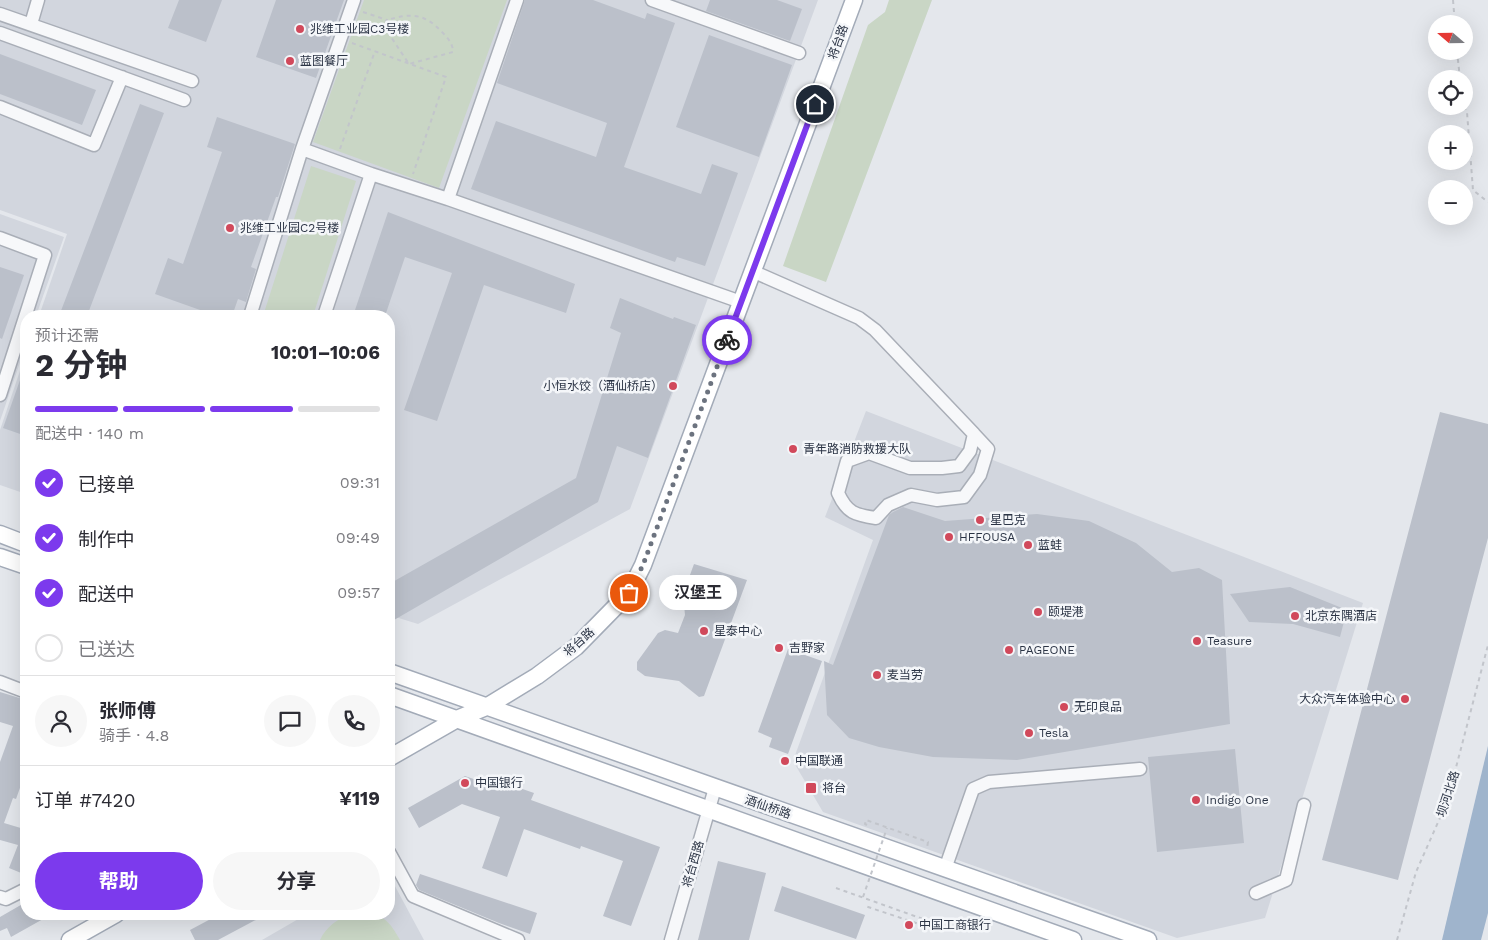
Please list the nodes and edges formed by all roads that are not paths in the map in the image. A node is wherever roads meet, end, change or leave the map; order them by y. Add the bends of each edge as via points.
1 (38, 0) edge
2 (517, 0) edge
3 (652, 0) edge
4 (854, 0) edge
5 (352, 4) edge
6 (0, 14) edge
7 (31, 24) junction
8 (0, 33) edge
9 (799, 53) dead end
10 (122, 78) junction
11 (192, 81) dead end
12 (184, 100) dead end
13 (0, 107) edge
14 (302, 149) junction
15 (371, 174) junction
16 (448, 199) junction
17 (0, 238) edge
18 (752, 271) junction
19 (740, 302) junction
20 (27, 310) edge
21 (252, 310) edge
22 (326, 310) edge
23 (20, 333) edge
24 (0, 395) edge
25 (974, 434) junction
26 (0, 534) edge
27 (20, 542) edge
28 (0, 557) edge
29 (20, 564) edge
30 (395, 674) edge
31 (0, 682) edge
32 (20, 690) edge
33 (395, 697) edge
34 (486, 707) junction
35 (457, 719) junction
36 (395, 755) edge
37 (1140, 769) dead end
38 (715, 788) junction
39 (1304, 805) dead end
40 (708, 809) junction
41 (395, 863) edge
42 (945, 869) junction
43 (20, 891) edge
44 (1256, 893) dead end
45 (0, 897) edge
46 (105, 920) edge
47 (70, 940) edge
48 (518, 940) edge
49 (671, 940) edge
50 (1073, 940) edge
51 (1148, 940) edge

1 - 7 street
2 - 16 street
3 - 9 street
4 - 18 main road, 将台路
5 - 14 street
6 - 7 street
7 - 11 street
8 - 10 street
10 - 12 street
10 - 13 street via 94,145
14 - 15 street
14 - 21 street
15 - 16 street
15 - 22 street
16 - 19 street
17 - 20 street via 45,255
18 - 19 main road, 将台路
18 - 25 street via 859,318 875,330
19 - 34 main road, 将台路 via 641,570 629,593 576,646 537,676
23 - 24 street
25 - 25 street via 988,449 980,475 964,497 937,500 911,495 888,505 876,518 858,515 844,506 838,493 848,461 870,453 910,468 959,466 970,451
26 - 27 main road
28 - 29 main road
30 - 34 main road, 酒仙桥路
31 - 32 street
33 - 35 main road, 酒仙桥路
34 - 35 main road, 将台路
34 - 38 main road, 酒仙桥路
35 - 36 main road, 将台路
35 - 40 main road, 酒仙桥路
37 - 42 street via 989,782 973,789
38 - 40 street, 将台西路
38 - 42 main road, 酒仙桥路
39 - 44 street via 1286,880
40 - 49 street, 将台西路
40 - 50 main road, 酒仙桥路
41 - 48 street via 413,896
42 - 51 main road, 酒仙桥路
43 - 45 street via 6,899
46 - 47 main road

